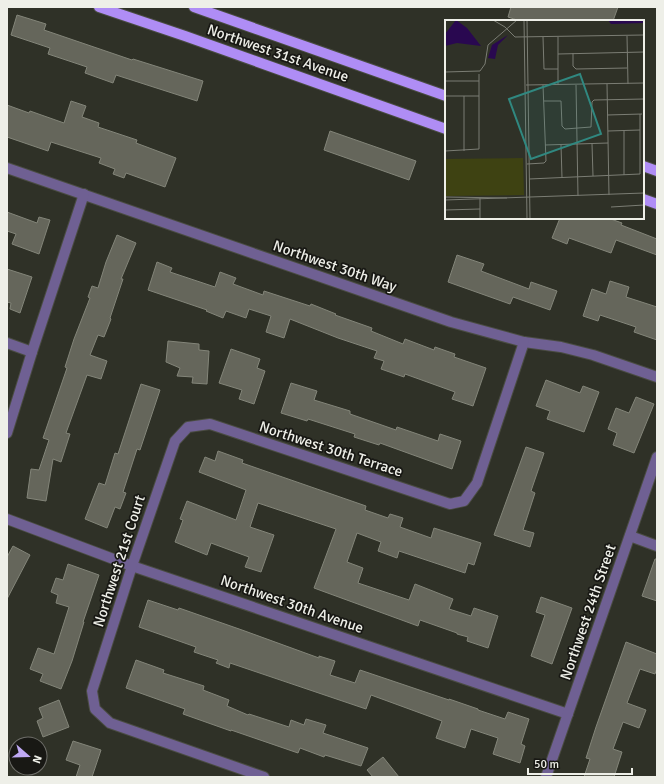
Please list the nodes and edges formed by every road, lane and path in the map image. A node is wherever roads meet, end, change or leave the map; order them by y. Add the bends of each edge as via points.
1 (99, 7) edge
2 (194, 7) edge
3 (445, 96) edge
4 (445, 129) edge
5 (644, 166) edge
6 (7, 168) edge
7 (657, 171) edge
8 (84, 194) junction
9 (644, 199) edge
10 (657, 204) edge
11 (524, 342) junction
12 (7, 343) edge
13 (32, 352) junction
14 (657, 377) edge
15 (188, 427) joint
16 (7, 434) edge
17 (657, 457) edge
18 (7, 519) edge
19 (630, 536) junction
20 (657, 546) edge
21 (132, 566) junction
22 (568, 714) junction
23 (264, 777) edge
24 (546, 777) edge

1 - 4 main road, Northwest 31st Avenue
2 - 3 main road, Northwest 31st Avenue
5 - 7 main road
6 - 8 street, Northwest 30th Way
8 - 11 street, Northwest 30th Way via 451,322
8 - 13 street
9 - 10 main road
11 - 14 street, Northwest 30th Way via 593,355
11 - 15 street, Northwest 30th Terrace via 477,483 464,501 450,504 210,424
12 - 13 street
13 - 16 street
15 - 21 street, Northwest 21st Court via 175,441
17 - 19 street, Northwest 24th Street
18 - 21 street, Northwest 30th Avenue
19 - 20 street
19 - 22 street, Northwest 24th Street
21 - 22 street, Northwest 30th Avenue
21 - 23 street, Northwest 21st Court via 92,691 95,709 110,723
22 - 24 street, Northwest 24th Street

